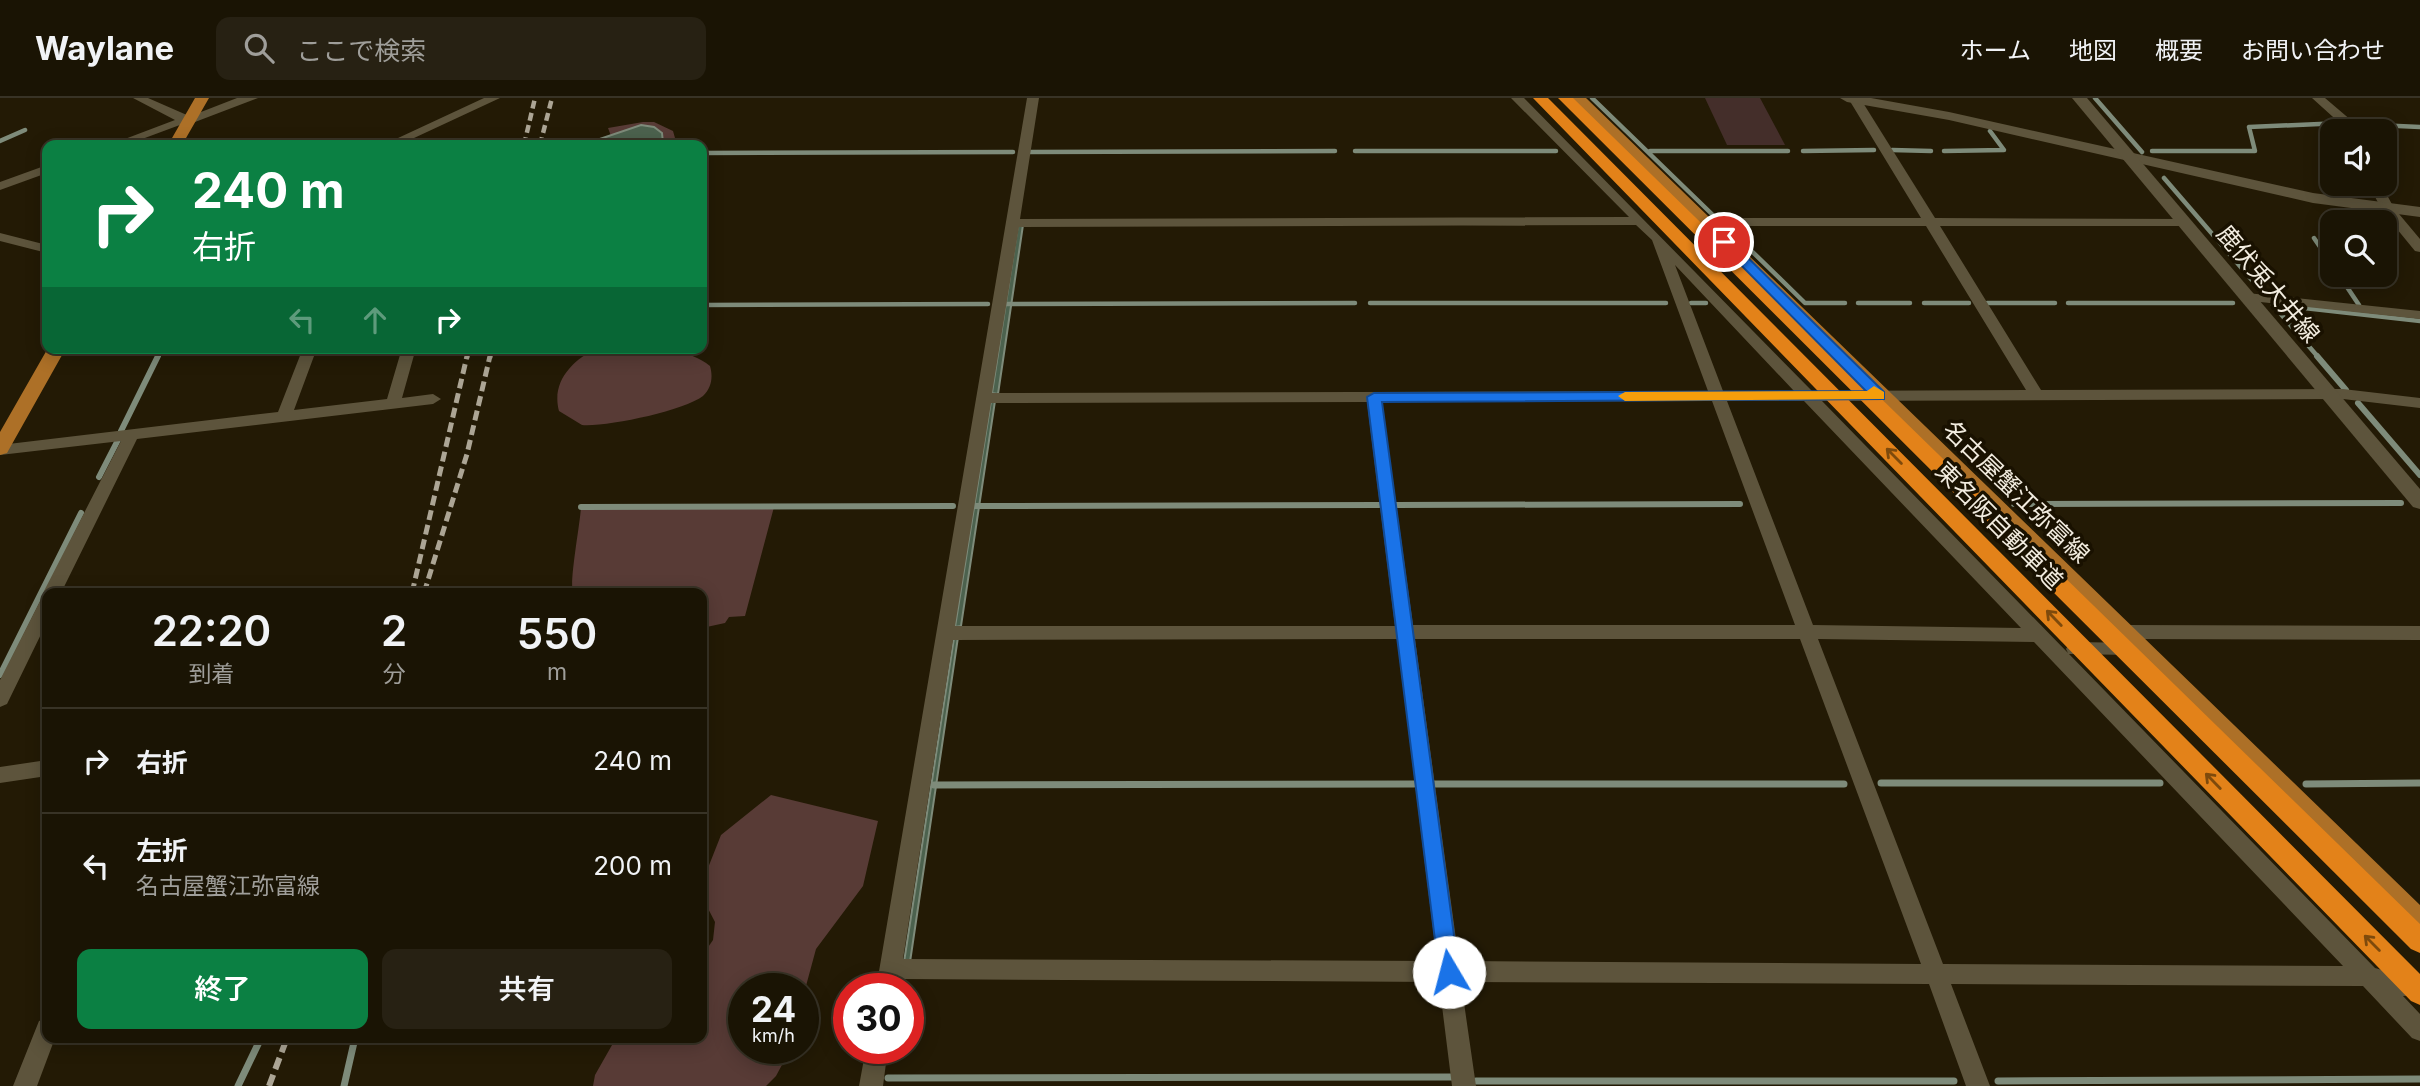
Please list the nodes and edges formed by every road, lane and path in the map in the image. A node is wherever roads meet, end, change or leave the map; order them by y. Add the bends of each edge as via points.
1 (139, 98) edge
2 (202, 98) edge
3 (251, 98) edge
4 (494, 98) edge
5 (1033, 98) edge
6 (1517, 98) edge
7 (1540, 98) edge
8 (1564, 98) edge
9 (1578, 98) edge
10 (1852, 98) edge
11 (2079, 98) edge
12 (2318, 98) edge
13 (2342, 119) edge
14 (187, 120) junction
15 (129, 140) edge
16 (177, 140) edge
17 (400, 140) edge
18 (2129, 156) junction
19 (42, 171) edge
20 (0, 186) edge
21 (2381, 196) edge
22 (2388, 209) junction
23 (2420, 212) edge
24 (1639, 221) junction
25 (1705, 222) junction
26 (2184, 222) junction
27 (1012, 223) junction
28 (1929, 223) junction
29 (0, 237) edge
30 (1658, 240) junction
31 (2420, 247) edge
32 (42, 248) edge
33 (2247, 297) junction
34 (2420, 315) edge
35 (54, 354) edge
36 (308, 354) edge
37 (407, 354) edge
38 (1879, 395) junction
39 (2037, 395) junction
40 (2331, 395) junction
41 (1716, 396) junction
42 (1807, 396) junction
43 (1374, 397) junction
44 (984, 398) junction
45 (433, 399) dead end
46 (2420, 403) edge
47 (393, 404) junction
48 (284, 416) junction
49 (132, 434) junction
50 (0, 449) edge
51 (2420, 502) edge
52 (55, 588) edge
53 (42, 614) edge
54 (1404, 632) junction
55 (1805, 632) junction
56 (2123, 632) junction
57 (946, 633) junction
58 (2420, 633) edge
59 (2046, 640) junction
60 (2139, 648) junction
61 (0, 699) edge
62 (42, 769) edge
63 (0, 775) edge
64 (2420, 922) edge
65 (2420, 941) edge
66 (1449, 972) junction
67 (890, 973) edge
68 (1936, 974) junction
69 (2367, 976) junction
70 (924, 979) edge
71 (2420, 985) edge
72 (2420, 992) edge
73 (2420, 1030) edge
74 (42, 1042) edge
75 (874, 1064) edge
76 (25, 1086) edge
77 (871, 1086) edge
78 (1464, 1086) edge
79 (1978, 1086) edge

1 - 14 street
2 - 14 main road
3 - 14 main road
4 - 17 street
5 - 27 street
6 - 24 street
72 -> 7 highway, 東名阪自動車道
8 - 65 highway, 東名阪自動車道
9 - 25 main road, 名古屋蟹江弥富線
10 - 18 main road
10 - 28 street
11 - 18 main road, 鹿伏兎大井線
12 - 13 street
14 - 15 street
14 - 16 main road
18 - 22 main road via 2293,194
18 - 26 main road, 鹿伏兎大井線
19 - 20 street
21 - 22 street
22 - 23 main road
22 - 31 street
24 - 27 street
24 - 30 street
25 - 28 street
25 - 38 main road, 名古屋蟹江弥富線
26 - 28 street
26 - 33 main road, 鹿伏兎大井線
27 - 44 street
28 - 39 street
29 - 32 street
30 - 41 street
30 - 42 street
33 - 34 street
33 - 40 main road, 鹿伏兎大井線
35 - 50 main road
36 - 48 street
37 - 47 street
38 - 39 street
38 - 42 street
38 - 56 main road, 名古屋蟹江弥富線
39 - 40 street
40 - 46 street
40 - 51 main road, 鹿伏兎大井線
41 - 42 street
41 - 43 street
41 - 55 street
42 - 59 street
43 - 44 street
43 - 54 street
44 - 57 street
45 - 47 street
47 - 48 street
48 - 49 street
49 - 50 street
49 - 52 street
53 - 61 street
54 - 55 street
54 - 57 street
54 - 66 street
55 - 59 street
55 - 68 street
56 - 58 street
56 - 60 main road, 名古屋蟹江弥富線
57 - 67 street
59 - 60 street via 2070,649
59 - 69 street
60 - 64 main road, 名古屋蟹江弥富線
62 - 63 street
66 - 68 street
66 - 70 street
66 - 78 street
68 - 69 street
68 - 79 street
69 - 71 street via 2407,987
69 - 73 street
74 - 76 street
75 - 77 street

